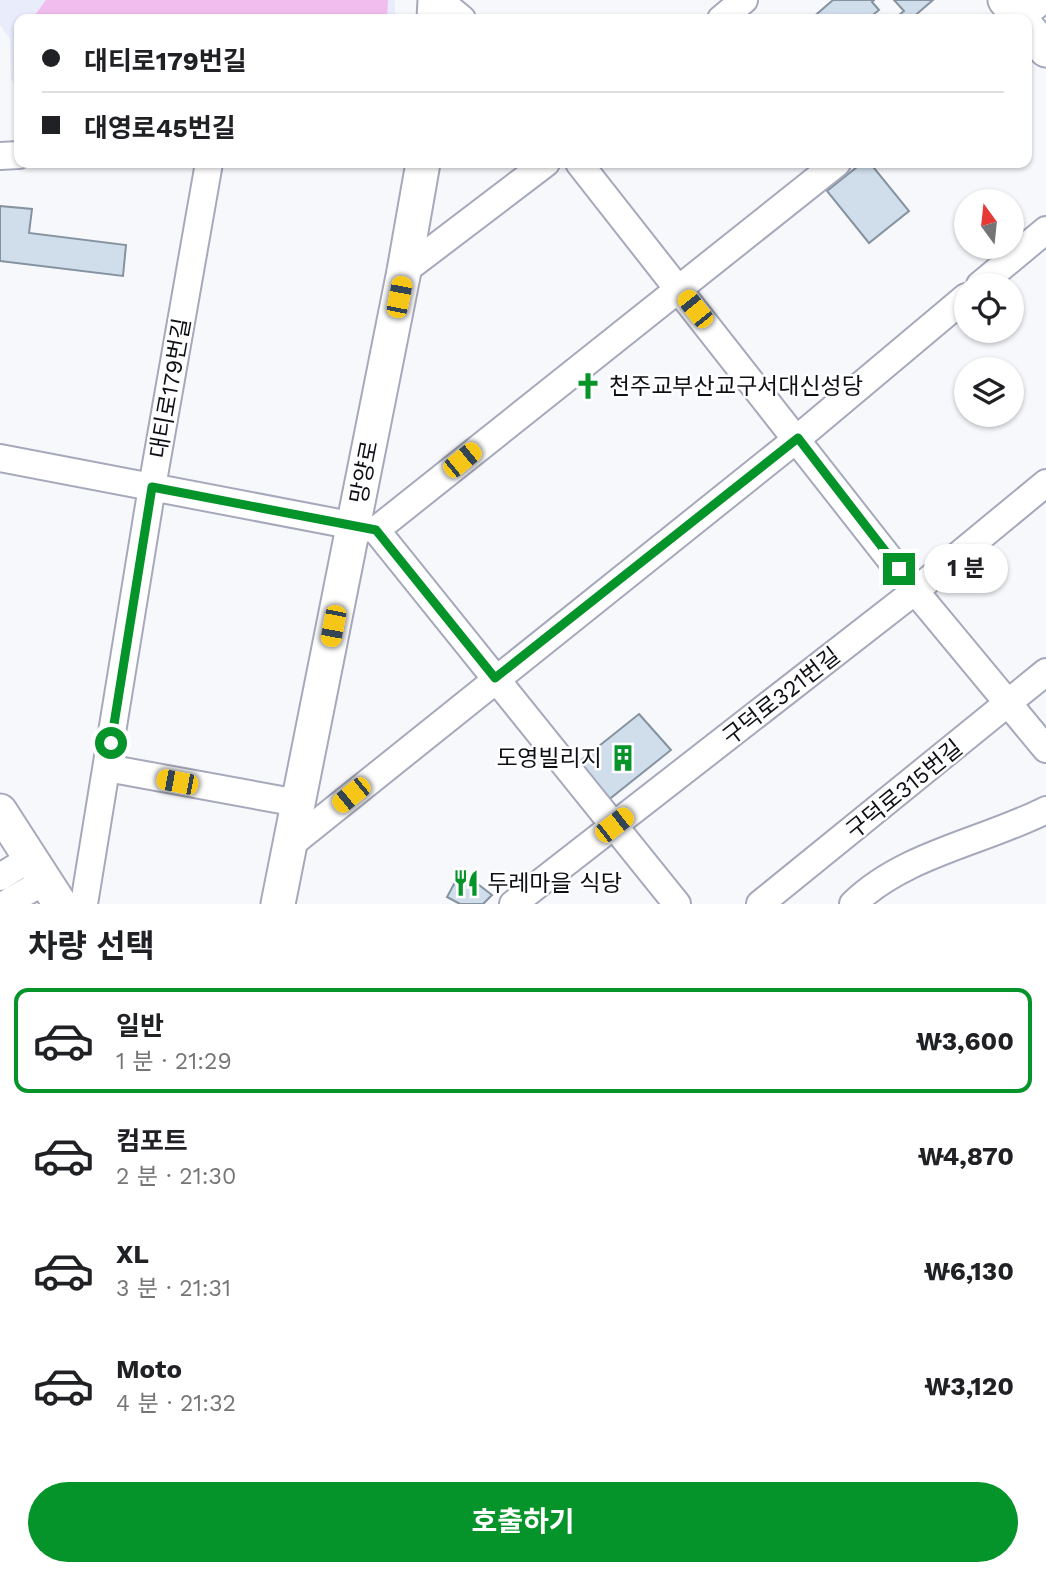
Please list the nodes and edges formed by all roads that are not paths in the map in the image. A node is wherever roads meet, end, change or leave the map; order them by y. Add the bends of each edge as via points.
1 (437, 0) edge
2 (744, 0) edge
3 (1005, 0) edge
4 (1043, 0) edge
5 (455, 14) edge
6 (726, 14) edge
7 (1016, 14) edge
8 (1026, 14) edge
9 (1032, 33) edge
10 (1046, 50) edge
11 (208, 168) edge
12 (422, 168) edge
13 (538, 168) edge
14 (583, 168) edge
15 (831, 168) edge
16 (1046, 230) edge
17 (404, 271) junction
18 (994, 273) edge
19 (678, 288) junction
20 (954, 307) edge
21 (798, 438) junction
22 (0, 458) edge
23 (1046, 483) edge
24 (152, 487) junction
25 (364, 527) junction
26 (915, 591) junction
27 (1046, 673) edge
28 (495, 678) junction
29 (1009, 704) junction
30 (1046, 749) edge
31 (107, 768) junction
32 (298, 803) junction
33 (1046, 810) edge
34 (0, 811) edge
35 (614, 825) junction
36 (290, 845) junction
37 (0, 877) edge
38 (45, 881) edge
39 (5, 904) edge
40 (85, 904) edge
41 (278, 904) edge
42 (513, 904) edge
43 (677, 904) edge
44 (760, 904) edge
45 (852, 904) edge

1 - 5 street
2 - 6 street
3 - 7 main road
4 - 8 street
9 - 10 main road
11 - 24 street, 대티로179번길
12 - 17 main road, 망양로
13 - 17 street
14 - 19 street
15 - 19 street
16 - 18 street
17 - 25 main road, 망양로
19 - 21 street
19 - 25 street
20 - 21 street
21 - 26 street
21 - 28 street
22 - 24 street
23 - 26 street, 구덕로321번길
24 - 25 street
24 - 31 street, 대티로179번길
25 - 28 street
25 - 32 main road, 망양로
26 - 29 street
26 - 35 street, 구덕로321번길
27 - 29 street, 구덕로315번길
28 - 35 street
28 - 36 street
29 - 30 street
29 - 44 street, 구덕로315번길
31 - 32 street
31 - 40 street, 대티로179번길
32 - 36 main road, 망양로
33 - 45 street via 919,862 870,887
34 - 38 main road
35 - 42 street, 구덕로321번길
35 - 43 street
36 - 41 main road, 망양로
37 - 38 street
38 - 39 street

